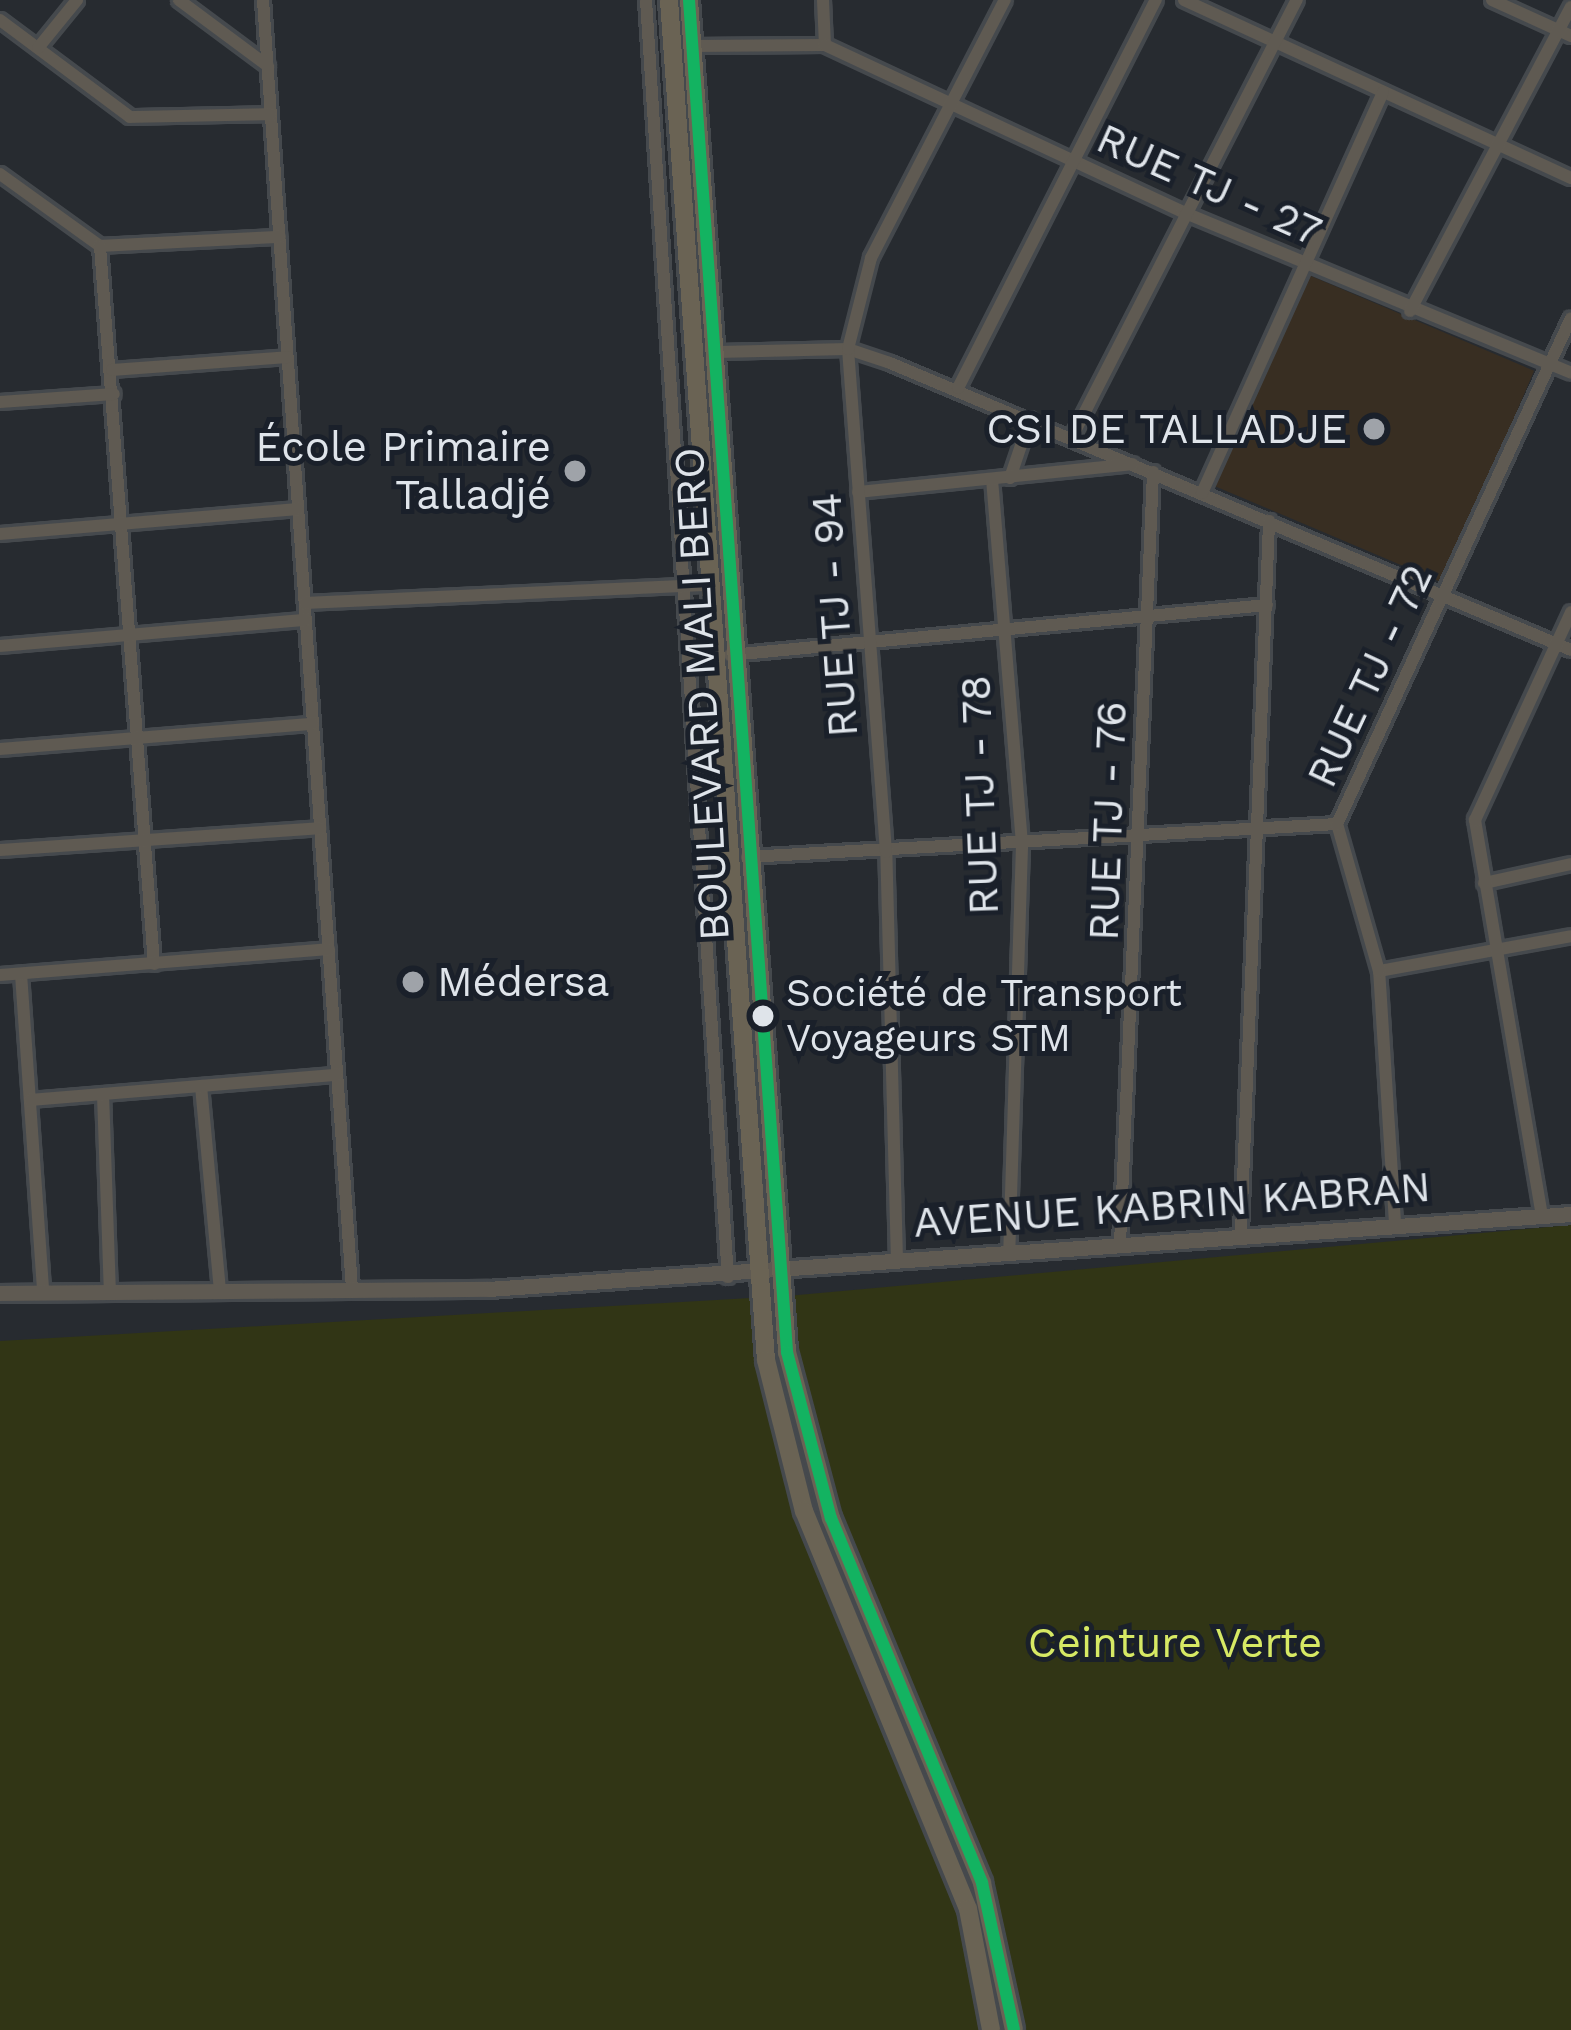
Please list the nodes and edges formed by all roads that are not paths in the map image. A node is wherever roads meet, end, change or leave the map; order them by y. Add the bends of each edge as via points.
1 (76, 0) edge
2 (179, 0) edge
3 (263, 0) edge
4 (823, 0) edge
5 (1005, 0) edge
6 (1156, 0) edge
7 (1184, 0) edge
8 (1297, 0) edge
9 (1492, 0) edge
10 (675, 2) edge
11 (646, 3) edge
12 (1571, 7) edge
13 (0, 20) edge
14 (1564, 34) edge
15 (1274, 41) junction
16 (825, 45) junction
17 (691, 46) junction
18 (38, 48) junction
19 (268, 67) junction
20 (1383, 92) junction
21 (946, 99) junction
22 (271, 114) junction
23 (1499, 147) junction
24 (1070, 159) junction
25 (0, 174) edge
26 (1571, 178) edge
27 (1183, 212) junction
28 (280, 236) junction
29 (100, 246) junction
30 (1299, 263) junction
31 (1410, 311) junction
32 (1571, 319) edge
33 (848, 349) junction
34 (718, 352) junction
35 (288, 357) junction
36 (1550, 365) junction
37 (112, 370) junction
38 (1571, 374) edge
39 (958, 388) junction
40 (114, 394) junction
41 (0, 402) edge
42 (1030, 419) junction
43 (1072, 437) junction
44 (1134, 464) junction
45 (1153, 472) junction
46 (1010, 478) junction
47 (992, 479) junction
48 (858, 492) junction
49 (1202, 494) junction
50 (298, 509) junction
51 (1269, 520) junction
52 (123, 524) junction
53 (0, 534) edge
54 (700, 585) junction
55 (1446, 593) junction
56 (304, 603) junction
57 (1267, 604) junction
58 (1571, 612) edge
59 (1150, 615) junction
60 (306, 620) junction
61 (1006, 625) junction
62 (131, 634) junction
63 (871, 636) junction
64 (1557, 642) junction
65 (0, 646) edge
66 (1571, 650) edge
67 (724, 656) junction
68 (313, 724) junction
69 (138, 740) junction
70 (0, 749) edge
71 (1265, 820) junction
72 (1337, 824) junction
73 (320, 828) junction
74 (145, 839) junction
75 (1142, 842) junction
76 (1022, 846) junction
77 (0, 850) edge
78 (886, 852) junction
79 (746, 857) junction
80 (1571, 864) edge
81 (1484, 883) junction
82 (1571, 936) edge
83 (328, 949) junction
84 (1492, 950) junction
85 (154, 964) junction
86 (1379, 971) junction
87 (21, 974) junction
88 (0, 975) edge
89 (337, 1075) junction
90 (201, 1086) junction
91 (103, 1094) junction
92 (30, 1100) junction
93 (752, 1192) junction
94 (723, 1193) junction
95 (1571, 1214) edge
96 (1541, 1216) junction
97 (1395, 1223) junction
98 (1241, 1232) junction
99 (765, 1239) junction
100 (1120, 1244) junction
101 (1009, 1252) junction
102 (897, 1261) junction
103 (769, 1274) junction
104 (728, 1277) junction
105 (220, 1289) junction
106 (352, 1289) junction
107 (110, 1290) junction
108 (43, 1291) junction
109 (0, 1293) edge
110 (771, 1304) junction
111 (991, 2030) edge
112 (1014, 2030) edge

1 - 18 street
2 - 19 street
3 - 19 street
4 - 16 street
5 - 21 street, RUE TJ - 94
6 - 24 street
7 - 15 street
8 - 15 street
9 - 14 street
10 - 11 street
10 - 17 main road, BOULEVARD MALI BERO
10 - 54 main road, BOULEVARD MALI BERO
11 - 54 street
12 - 14 street
13 - 18 street
14 - 23 street
15 - 20 street
15 - 27 street
16 - 17 street, RUE TJ - 27
16 - 21 street, RUE TJ - 27
17 - 34 main road, BOULEVARD MALI BERO
18 - 22 street via 130,117
19 - 22 street
20 - 23 street
20 - 30 street
21 - 24 street, RUE TJ - 27
21 - 33 street, RUE TJ - 94 via 871,259
22 - 28 street
23 - 26 street
23 - 31 street
24 - 27 street, RUE TJ - 27
24 - 39 street
25 - 29 street
27 - 30 street, RUE TJ - 27
27 - 43 street
28 - 29 street
28 - 35 street
29 - 37 street
30 - 31 street, RUE TJ - 27
30 - 49 street
31 - 36 street, RUE TJ - 27
32 - 36 street, RUE TJ - 72
33 - 34 street
33 - 39 street
33 - 48 street, RUE TJ - 94
34 - 67 main road, BOULEVARD MALI BERO
35 - 37 street
35 - 50 street
36 - 38 street, RUE TJ - 27
36 - 55 street, RUE TJ - 72
37 - 40 street
39 - 42 street
40 - 41 street
40 - 52 street
42 - 43 street
42 - 46 street
43 - 44 street
44 - 45 street
44 - 46 street
45 - 49 street
45 - 59 street, RUE TJ - 76
46 - 47 street
47 - 48 street
47 - 61 street, RUE TJ - 78
48 - 63 street, RUE TJ - 94
49 - 51 street
50 - 52 street
50 - 56 street
51 - 55 street
51 - 57 street
52 - 53 street
52 - 62 street
54 - 56 street
54 - 67 main road, BOULEVARD MALI BERO
54 - 94 street
55 - 64 street
55 - 72 street, RUE TJ - 72
56 - 60 street
57 - 59 street
57 - 71 street
58 - 64 street
59 - 61 street
59 - 75 street, RUE TJ - 76
60 - 62 street
60 - 68 street
61 - 63 street
61 - 76 street, RUE TJ - 78
62 - 65 street
62 - 69 street
63 - 67 street
63 - 78 street, RUE TJ - 94
64 - 66 street
64 - 81 street via 1479,807
67 - 79 main road, BOULEVARD MALI BERO
67 - 93 main road, BOULEVARD MALI BERO
68 - 69 street
68 - 73 street
69 - 70 street
69 - 74 street
71 - 72 street
71 - 75 street
71 - 98 street
72 - 86 street, RUE TJ - 72
73 - 74 street
73 - 83 street
74 - 77 street
74 - 85 street
75 - 76 street
75 - 100 street, RUE TJ - 76
76 - 78 street
76 - 101 street, RUE TJ - 78
78 - 79 street
78 - 102 street, RUE TJ - 94
79 - 99 main road, BOULEVARD MALI BERO
80 - 81 street
81 - 84 street
82 - 84 street
83 - 85 street
83 - 89 street
84 - 86 street
84 - 96 street
85 - 87 street
86 - 97 street, RUE TJ - 72
87 - 88 street
87 - 92 street
89 - 90 street
89 - 106 street
90 - 91 street
90 - 105 street
91 - 92 street
91 - 107 street
92 - 108 street
93 - 94 street
93 - 99 main road, BOULEVARD MALI BERO
94 - 104 street
95 - 96 street, AVENUE KABRIN KABRAN
96 - 97 street, AVENUE KABRIN KABRAN
97 - 98 street, AVENUE KABRIN KABRAN
98 - 100 street, AVENUE KABRIN KABRAN
99 - 103 main road
100 - 101 street, AVENUE KABRIN KABRAN
101 - 102 street, AVENUE KABRIN KABRAN
102 - 103 street, AVENUE KABRIN KABRAN
103 - 104 street, AVENUE KABRIN KABRAN
103 - 110 main road
104 - 106 street, AVENUE KABRIN KABRAN
105 - 106 street, AVENUE KABRIN KABRAN
105 - 107 street, AVENUE KABRIN KABRAN
107 - 108 street, AVENUE KABRIN KABRAN
108 - 109 street, AVENUE KABRIN KABRAN
110 - 111 main road via 787,1461 968,1909
110 - 112 main road via 799,1423 982,1883

